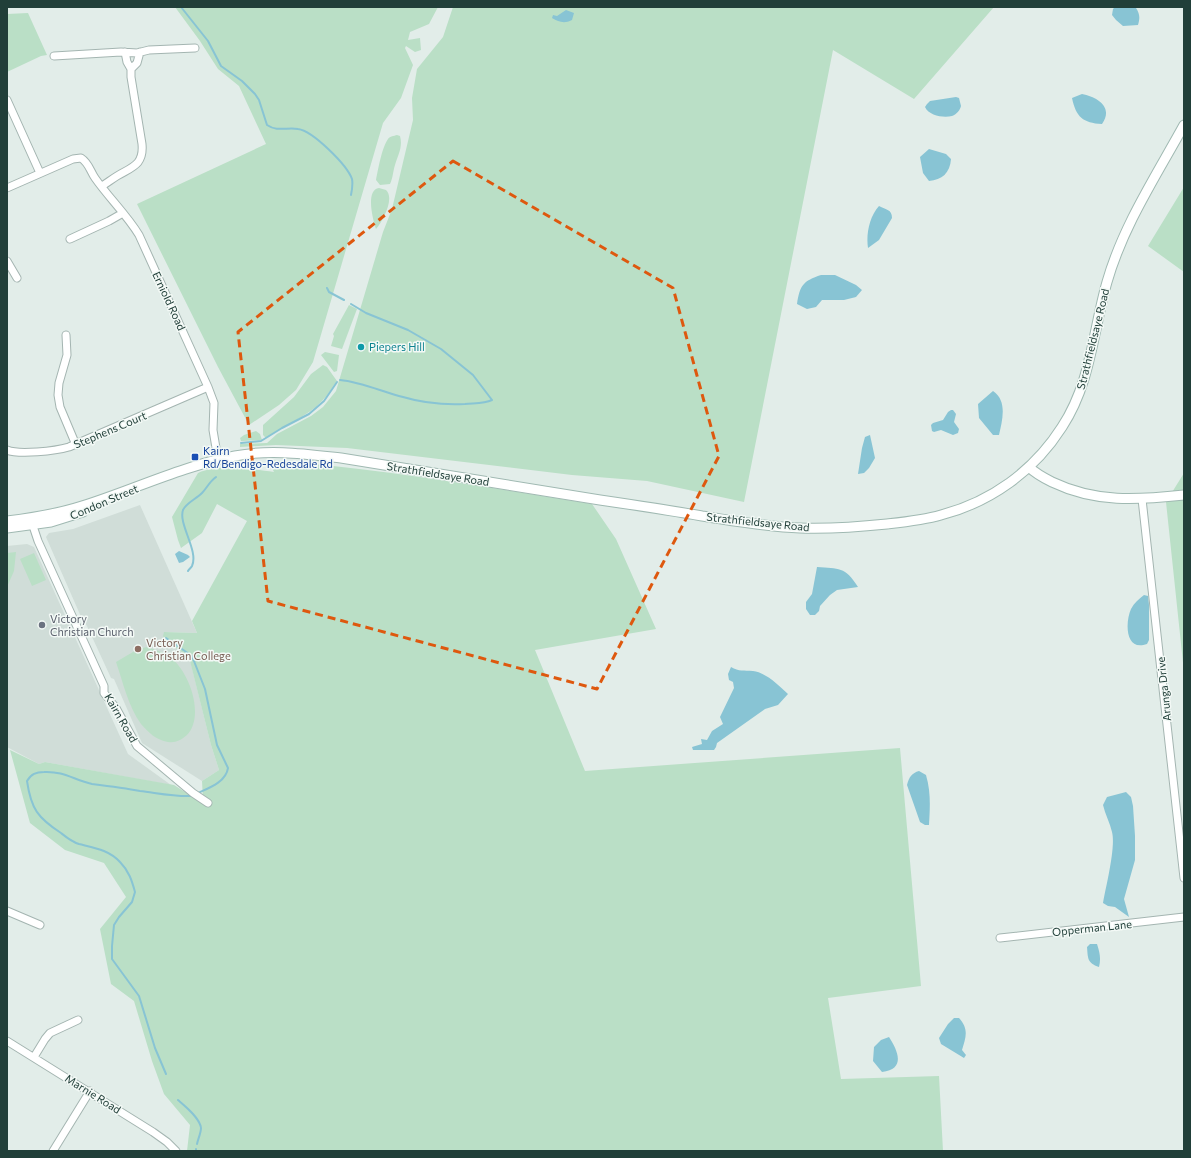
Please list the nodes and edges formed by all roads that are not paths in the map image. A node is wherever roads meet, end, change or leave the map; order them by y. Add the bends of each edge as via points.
1 (195, 48) dead end
2 (125, 52) junction
3 (140, 52) junction
4 (54, 56) dead end
5 (131, 69) junction
6 (7, 100) edge
7 (1184, 125) edge
8 (40, 173) junction
9 (102, 186) junction
10 (7, 188) edge
11 (123, 213) junction
12 (70, 239) dead end
13 (7, 261) edge
14 (17, 280) dead end
15 (66, 335) dead end
16 (208, 387) junction
17 (76, 444) junction
18 (7, 450) edge
19 (218, 460) junction
20 (1029, 467) junction
21 (1184, 495) edge
22 (1142, 499) junction
23 (7, 521) edge
24 (31, 521) junction
25 (7, 528) edge
26 (208, 803) dead end
27 (1184, 878) edge
28 (8, 913) edge
29 (1184, 917) edge
30 (40, 925) dead end
31 (1000, 938) dead end
32 (78, 1020) dead end
33 (7, 1041) edge
34 (34, 1057) junction
35 (90, 1091) junction
36 (53, 1151) edge
37 (176, 1151) edge

1 - 3 street
2 - 3 street
2 - 4 street
2 - 5 street
3 - 5 street via 138,63
5 - 9 street via 142,154 135,166
6 - 8 street
7 - 20 main road, Strathfieldsaye Road via 1117,252 1107,282 1086,377 1076,404 1056,436
8 - 9 street, Erniold Road via 81,158
8 - 10 street
9 - 11 street, Erniold Road
11 - 12 street
11 - 16 street, Erniold Road via 139,235
13 - 14 street
15 - 17 street via 68,351 58,395
16 - 17 street, Stephens Court
16 - 19 street, Erniold Road via 214,403
17 - 18 street, Stephens Court via 63,449 32,452 17,453
19 - 20 main road, Strathfieldsaye Road via 259,453 312,455 718,518 773,526 812,528 868,526 942,515 984,499 1006,486
19 - 24 main road, Condon Street
20 - 22 main road via 1059,485 1083,494 1115,499
21 - 22 main road
22 - 27 street, Arunga Drive
23 - 24 main road, Condon Street
24 - 25 main road, Condon Street
24 - 26 street, Kairn Road via 104,686 104,693 116,708 133,741 150,758
28 - 30 street
29 - 31 street, Opperman Lane
32 - 34 street via 50,1033
33 - 34 street, Marnie Road
34 - 35 street, Marnie Road
35 - 36 street
35 - 37 street, Marnie Road via 161,1137

